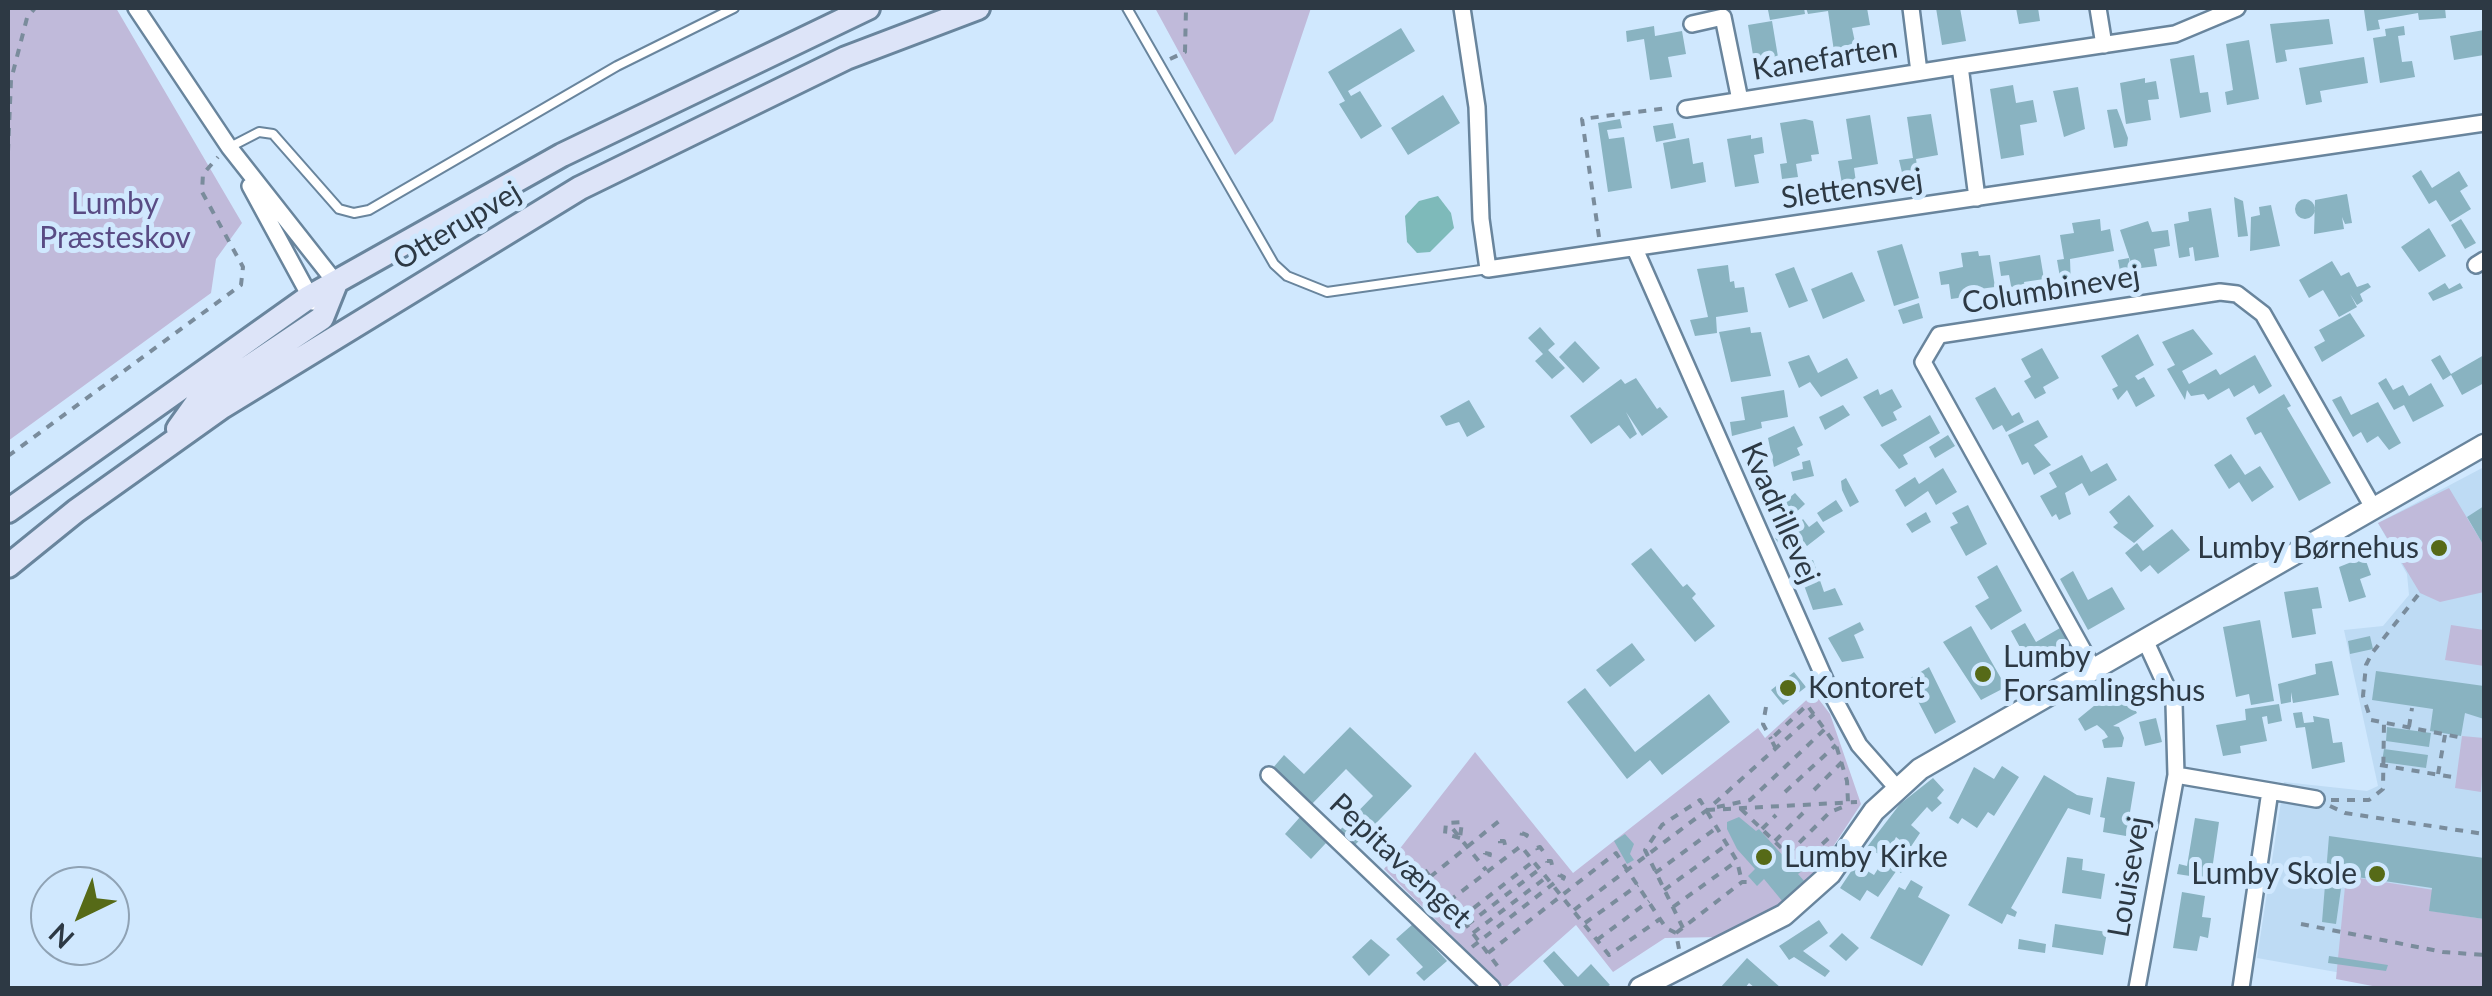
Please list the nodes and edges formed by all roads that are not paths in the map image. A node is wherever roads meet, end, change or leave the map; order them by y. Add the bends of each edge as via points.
1 (136, 8) edge
2 (734, 8) edge
3 (868, 8) edge
4 (978, 8) edge
5 (1126, 8) edge
6 (1462, 8) edge
7 (1911, 8) edge
8 (2098, 8) edge
9 (2237, 8) edge
10 (1692, 24) dead end
11 (2104, 45) junction
12 (1960, 66) junction
13 (1919, 72) junction
14 (1740, 100) junction
15 (1686, 109) road end
16 (2484, 123) edge
17 (229, 148) junction
18 (1977, 198) junction
19 (1635, 248) junction
20 (1488, 269) junction
21 (336, 283) junction
22 (310, 297) junction
23 (328, 326) junction
24 (2484, 445) edge
25 (2374, 509) junction
26 (8, 512) edge
27 (8, 566) edge
28 (2145, 640) junction
29 (2094, 670) junction
30 (1269, 775) dead end
31 (2176, 775) junction
32 (1896, 787) junction
33 (2270, 791) junction
34 (2316, 800) road end
35 (1653, 985) edge
36 (1492, 988) edge
37 (2137, 988) edge
38 (2241, 988) edge

1 - 17 street
2 - 17 lane via 616,66 369,210 339,209 273,134 259,132
3 - 21 main road, Otterupvej via 562,155
4 - 23 main road, Otterupvej via 846,58 580,188
5 - 20 lane via 1286,276 1327,292
6 - 20 street via 1477,107
7 - 13 street, Kanefarten
8 - 11 street
9 - 11 street, Kanefarten via 2175,34
10 - 14 street, Kanefarten via 1723,17
11 - 12 street, Kanefarten
12 - 13 street, Kanefarten
12 - 18 street
13 - 14 street, Kanefarten
14 - 15 street, Kanefarten
16 - 18 street, Slettensvej
17 - 21 street
17 - 22 street
18 - 19 street, Slettensvej
19 - 20 street, Slettensvej
19 - 32 street, Kvadrillevej via 1830,690 1858,745
21 - 22 main road, Otterupvej
21 - 23 main road
22 - 23 street
22 - 26 main road, Otterupvej
23 - 27 main road, Otterupvej
24 - 25 street
25 - 28 street
25 - 29 street, Columbinevej via 2263,314 2237,294 1939,334 1923,362
28 - 29 street
28 - 31 street, Louisevej via 2174,703
29 - 32 street
30 - 36 street, Pepitavænget
31 - 33 street
31 - 37 street, Louisevej
32 - 35 street via 1830,874 1784,915
33 - 34 street
33 - 38 street

